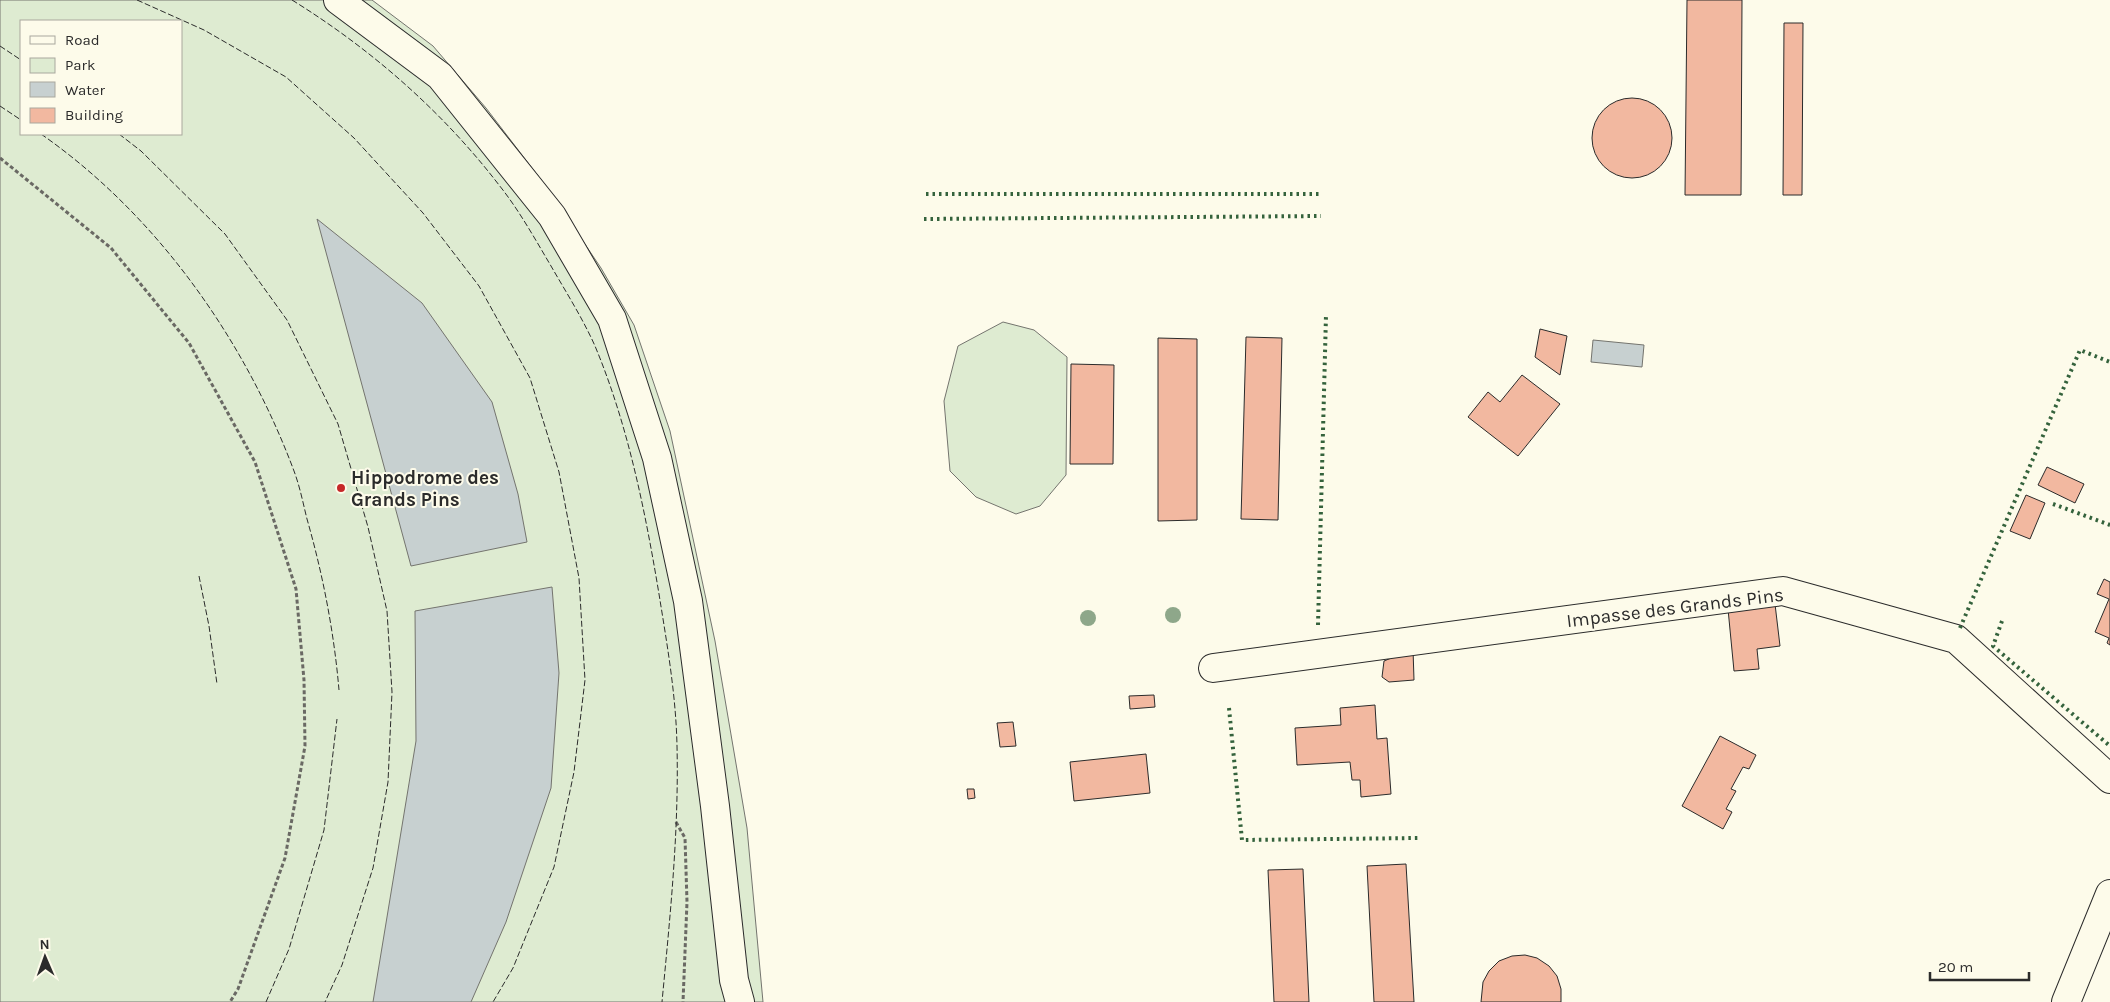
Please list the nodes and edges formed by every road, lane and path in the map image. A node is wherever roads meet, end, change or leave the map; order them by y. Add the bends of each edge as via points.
1 (338, 0) edge
2 (0, 158) edge
3 (1213, 668) dead end
4 (2110, 779) edge
5 (676, 822) dead end
6 (2110, 894) edge
7 (230, 1002) edge
8 (683, 1002) edge
9 (740, 1002) edge
10 (2066, 1002) edge

1 - 9 street via 440,76 552,216 612,319 657,458 688,601 734,980
2 - 7 path via 111,248 189,343 255,462 296,589 304,680 305,746 285,858 238,990
3 - 4 street, Impasse des Grands Pins via 1783,591 1956,639
5 - 8 path via 685,847 687,902
6 - 10 street

